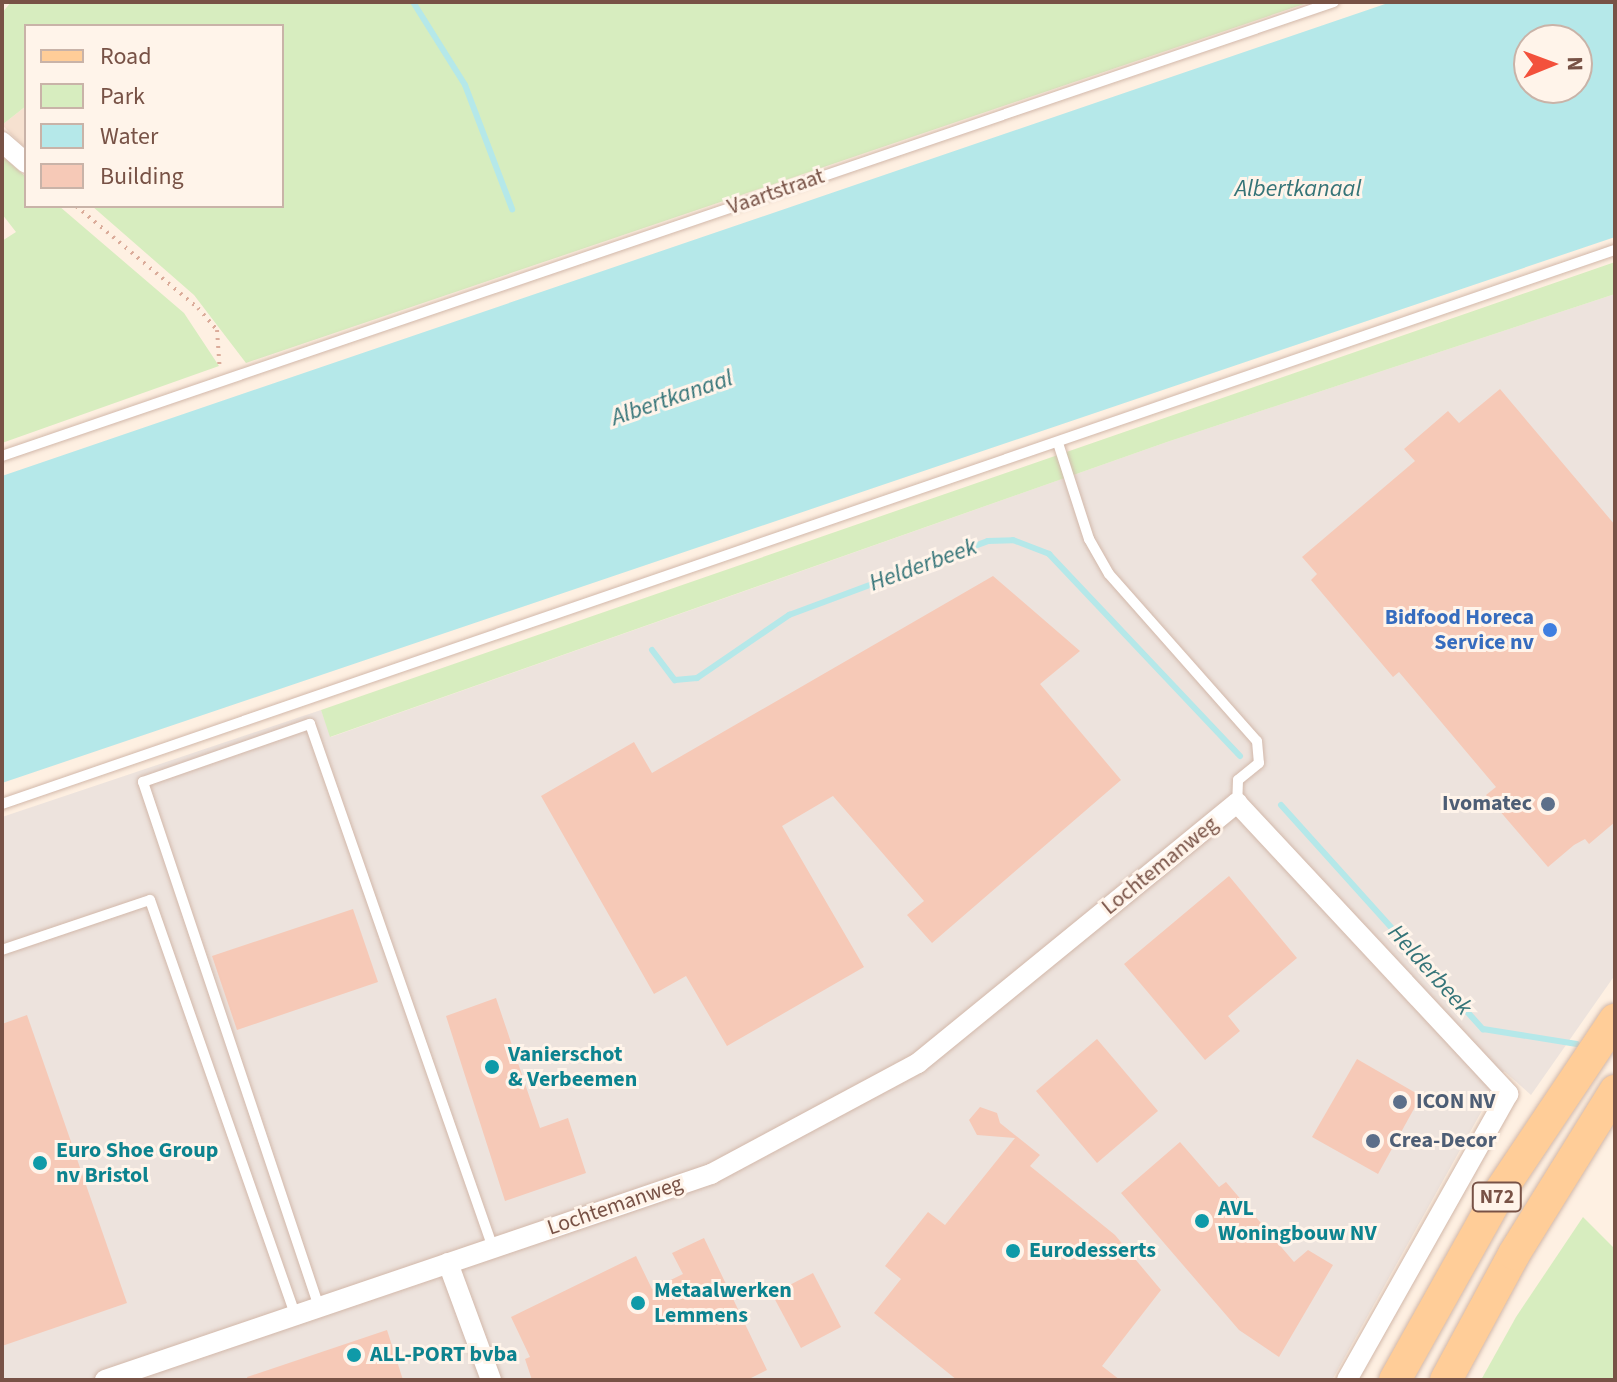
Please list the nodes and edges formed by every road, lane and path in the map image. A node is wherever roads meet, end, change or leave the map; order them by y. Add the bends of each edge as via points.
1 (1334, 2) edge
2 (2, 142) edge
3 (24, 161) edge
4 (78, 208) edge
5 (1615, 250) edge
6 (218, 383) junction
7 (1058, 443) junction
8 (2, 456) edge
9 (1237, 803) junction
10 (2, 804) edge
11 (2, 950) edge
12 (1614, 1022) edge
13 (1615, 1091) edge
14 (493, 1248) junction
15 (448, 1263) junction
16 (319, 1307) junction
17 (295, 1315) junction
18 (105, 1380) edge
19 (491, 1380) edge
20 (1347, 1380) edge
21 (1395, 1380) edge
22 (1446, 1380) edge

1 - 6 lane, Vaartstraat
2 - 3 street
4 - 6 path via 217,330 223,352
5 - 7 lane
6 - 8 lane, Vaartstraat
7 - 9 lane via 1089,539 1109,574 1257,741 1259,763 1238,780
7 - 10 lane
9 - 14 street, Lochtemanweg via 918,1063 711,1174
9 - 20 street, Lochtemanweg via 1508,1094
11 - 17 lane via 150,900
12 - 21 main road, N72 via 1501,1190
13 - 22 main road, N72 via 1514,1254
14 - 15 street, Lochtemanweg
14 - 16 lane via 310,724 143,782
15 - 16 street, Lochtemanweg
15 - 19 street
16 - 17 street, Lochtemanweg
17 - 18 street, Lochtemanweg

